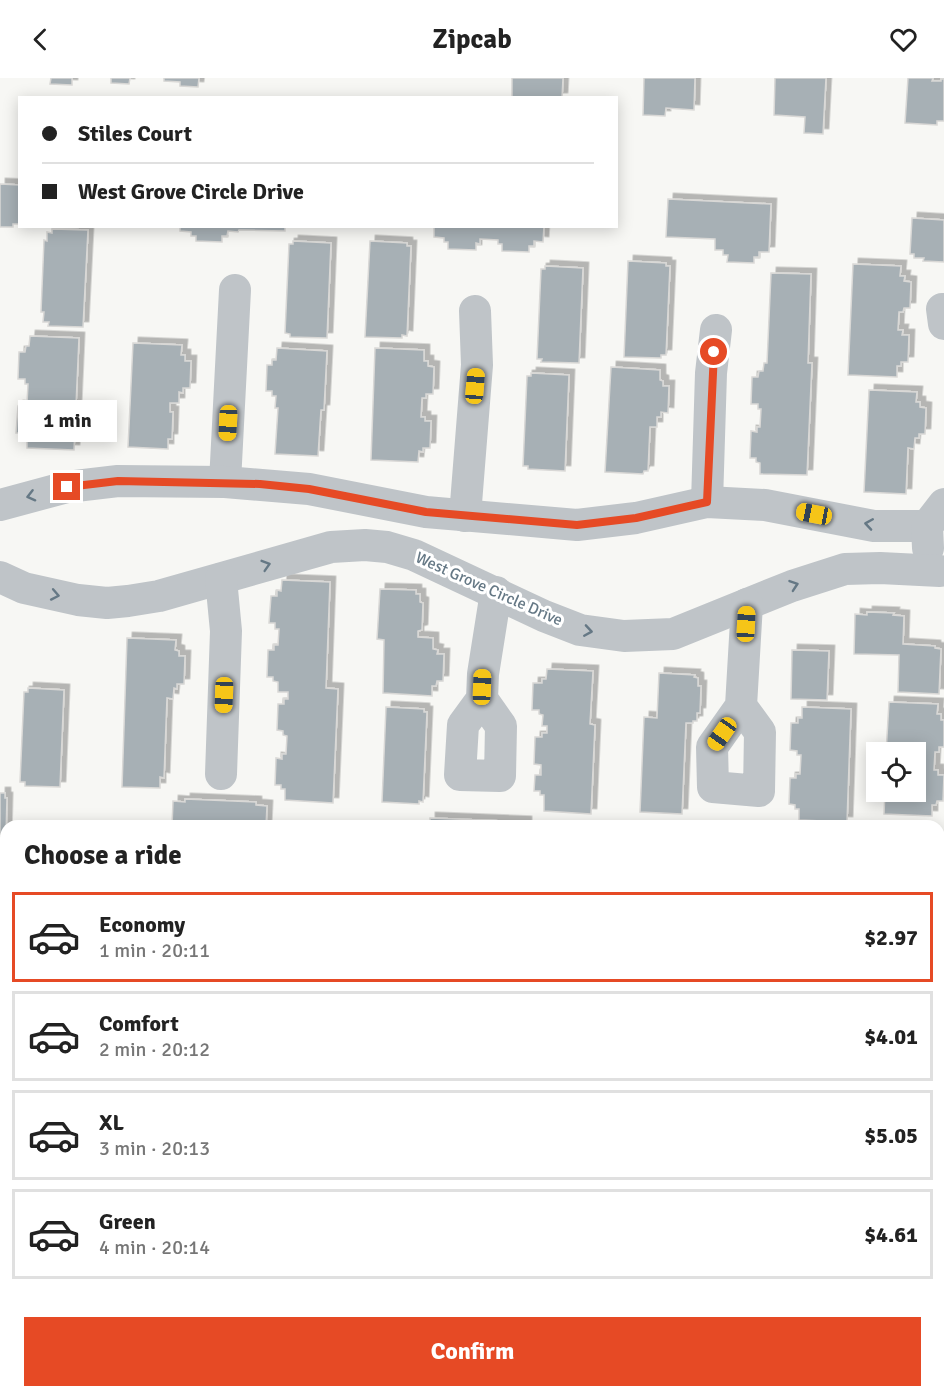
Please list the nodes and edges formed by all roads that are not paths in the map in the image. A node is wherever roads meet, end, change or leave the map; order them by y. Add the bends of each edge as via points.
1 (235, 290) dead end
2 (944, 309) edge
3 (475, 311) dead end
4 (944, 324) edge
5 (716, 330) dead end
6 (225, 482) junction
7 (707, 502) junction
8 (0, 505) edge
9 (426, 512) junction
10 (936, 515) edge
11 (465, 516) junction
12 (414, 555) junction
13 (942, 572) edge
14 (0, 577) edge
15 (221, 579) junction
16 (496, 592) junction
17 (747, 604) junction
18 (482, 699) dead end
19 (741, 706) dead end
20 (221, 774) dead end

1 - 6 street
2 - 4 street
3 - 11 street via 477,365
5 - 7 street
6 -> 8 street via 118,481 67,487
6 - 9 street via 309,489
10 -> 7 street via 874,526 765,505
7 - 11 street via 636,518 577,525
9 - 11 street
9 - 12 street
10 - 13 street via 929,560
15 -> 12 street, West Grove Circle Drive via 331,547 387,547
12 - 16 street, West Grove Circle Drive
17 -> 13 street, West Grove Circle Drive via 845,569
14 -> 15 street, West Grove Circle Drive via 44,593 107,603 159,596
15 - 20 street via 226,631
16 -> 17 street, West Grove Circle Drive via 580,630 624,636 673,634
16 - 18 street
17 - 19 street

